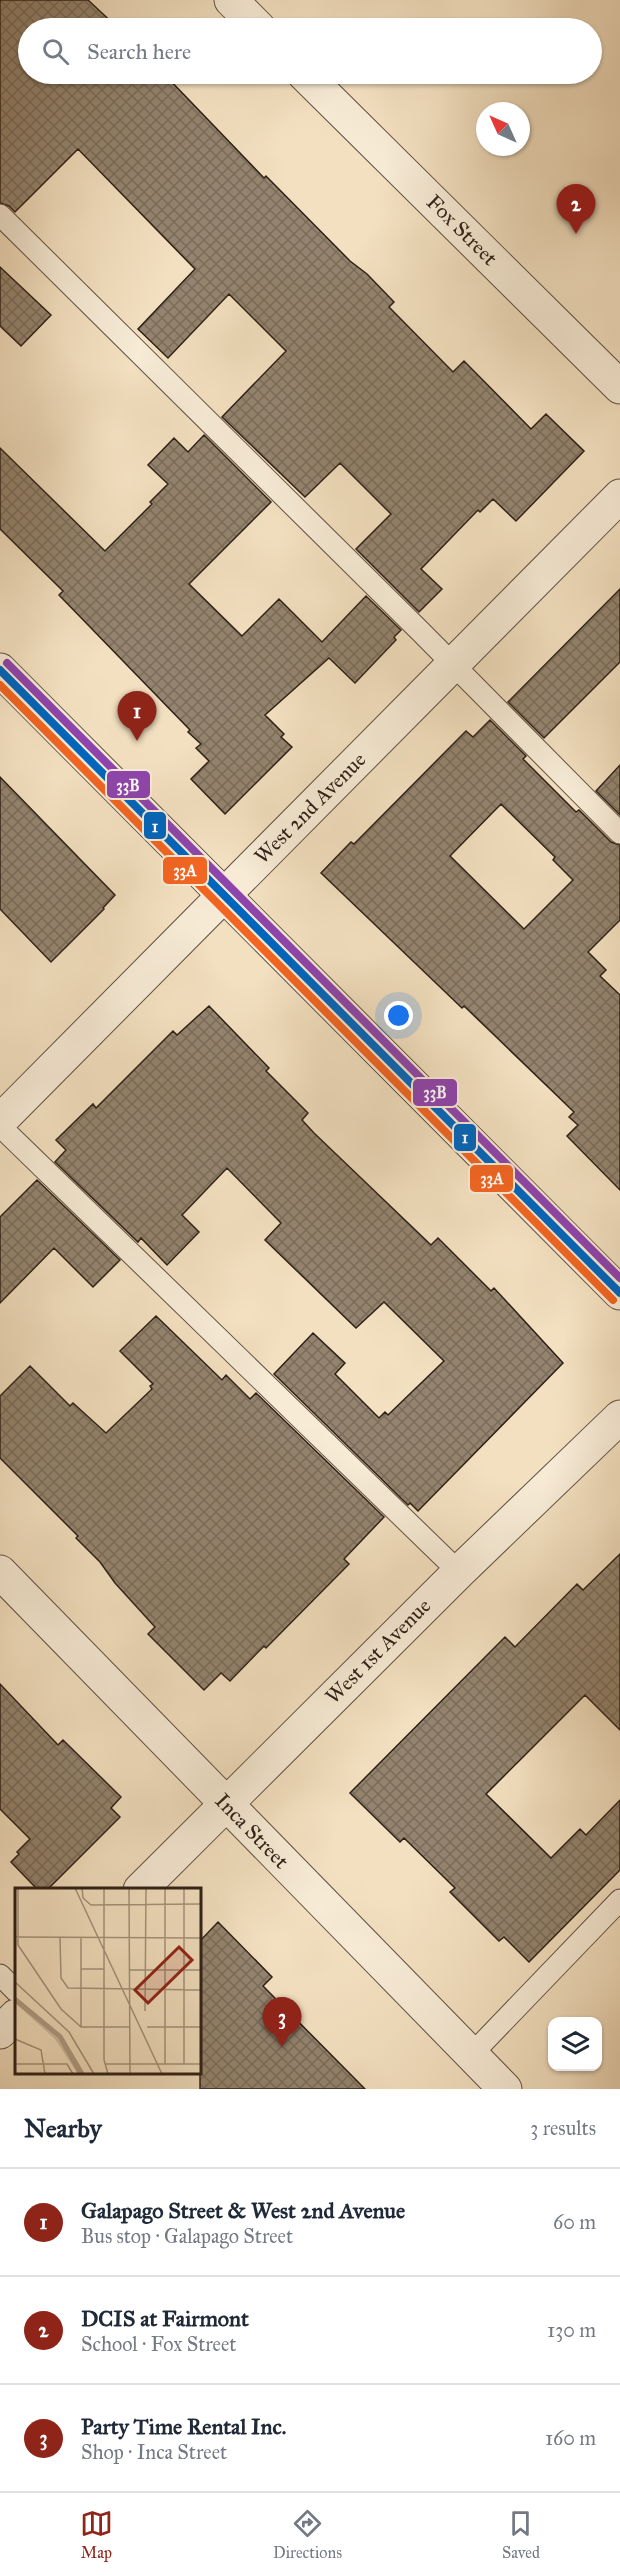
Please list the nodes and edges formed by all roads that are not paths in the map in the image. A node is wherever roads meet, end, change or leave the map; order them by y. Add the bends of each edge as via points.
1 (231, 0) edge
2 (249, 18) edge
3 (314, 84) edge
4 (0, 215) edge
5 (620, 387) edge
6 (620, 496) edge
7 (454, 665) junction
8 (0, 670) edge
9 (620, 833) edge
10 (223, 895) junction
11 (0, 1120) edge
12 (0, 1126) edge
13 (620, 1293) edge
14 (620, 1417) edge
15 (0, 1572) edge
16 (459, 1572) junction
17 (224, 1803) junction
18 (142, 1888) edge
19 (620, 1900) edge
20 (0, 1975) edge
21 (15, 1990) edge
22 (15, 2017) edge
23 (0, 2032) edge
24 (471, 2055) junction
25 (505, 2089) edge

1 - 2 street
3 - 5 street, Fox Street
4 - 7 lane
6 - 7 street, West 2nd Avenue
7 - 9 lane
7 - 10 street, West 2nd Avenue
8 - 10 street
10 - 11 street, West 2nd Avenue
10 - 13 street
12 - 16 lane
14 - 16 street, West 1st Avenue
15 - 17 street, Inca Street
16 - 17 street, West 1st Avenue
17 - 18 street, West 1st Avenue
17 - 24 street, Inca Street
19 - 24 lane
20 - 21 lane
22 - 23 street
24 - 25 street, Inca Street

